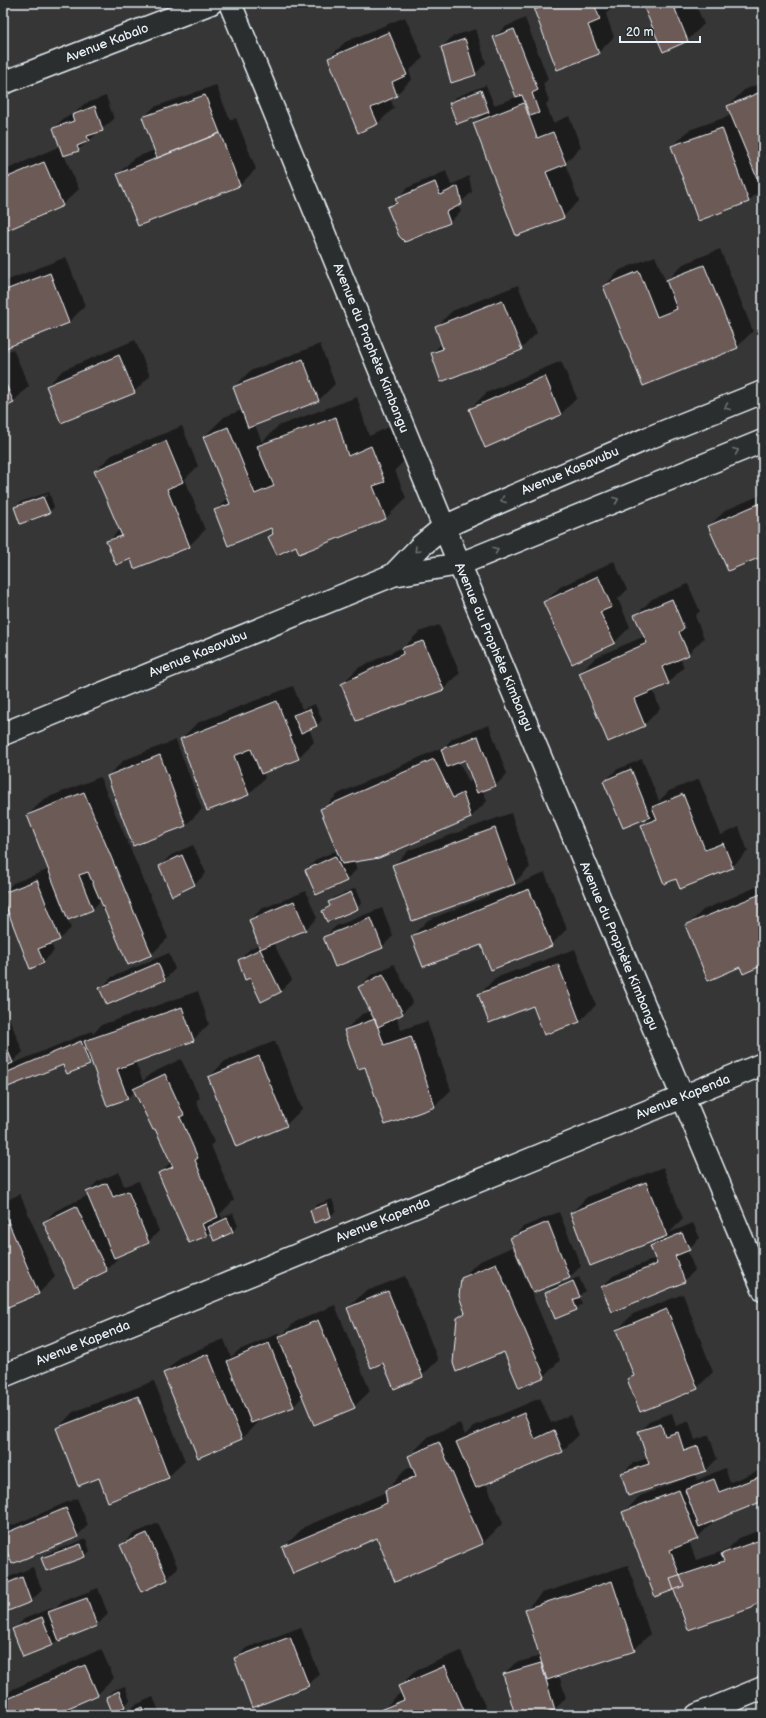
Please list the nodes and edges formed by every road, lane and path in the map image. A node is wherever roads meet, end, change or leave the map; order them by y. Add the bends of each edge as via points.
1 (211, 3) edge
2 (230, 3) edge
3 (3, 83) edge
4 (763, 392) edge
5 (763, 441) edge
6 (444, 527) junction
7 (460, 564) junction
8 (393, 575) junction
9 (3, 734) edge
10 (763, 1064) edge
11 (683, 1098) junction
12 (763, 1289) edge
13 (3, 1376) edge
14 (763, 1688) edge
15 (697, 1715) edge

1 - 3 street, Avenue Kabalo
2 - 6 street, Avenue du Prophète Kimbangu
4 -> 6 street, Avenue Kasavubu via 646,439
7 -> 5 street, Avenue Kasavubu
6 - 7 street, Avenue du Prophète Kimbangu
6 -> 8 street, Avenue Kasavubu
7 - 8 street, Avenue Kasavubu
7 - 11 street, Avenue du Prophète Kimbangu
8 - 9 street, Avenue Kasavubu
10 - 11 street, Avenue Kapenda
11 - 12 street, Avenue du Prophète Kimbangu
11 - 13 street, Avenue Kapenda
14 - 15 street

